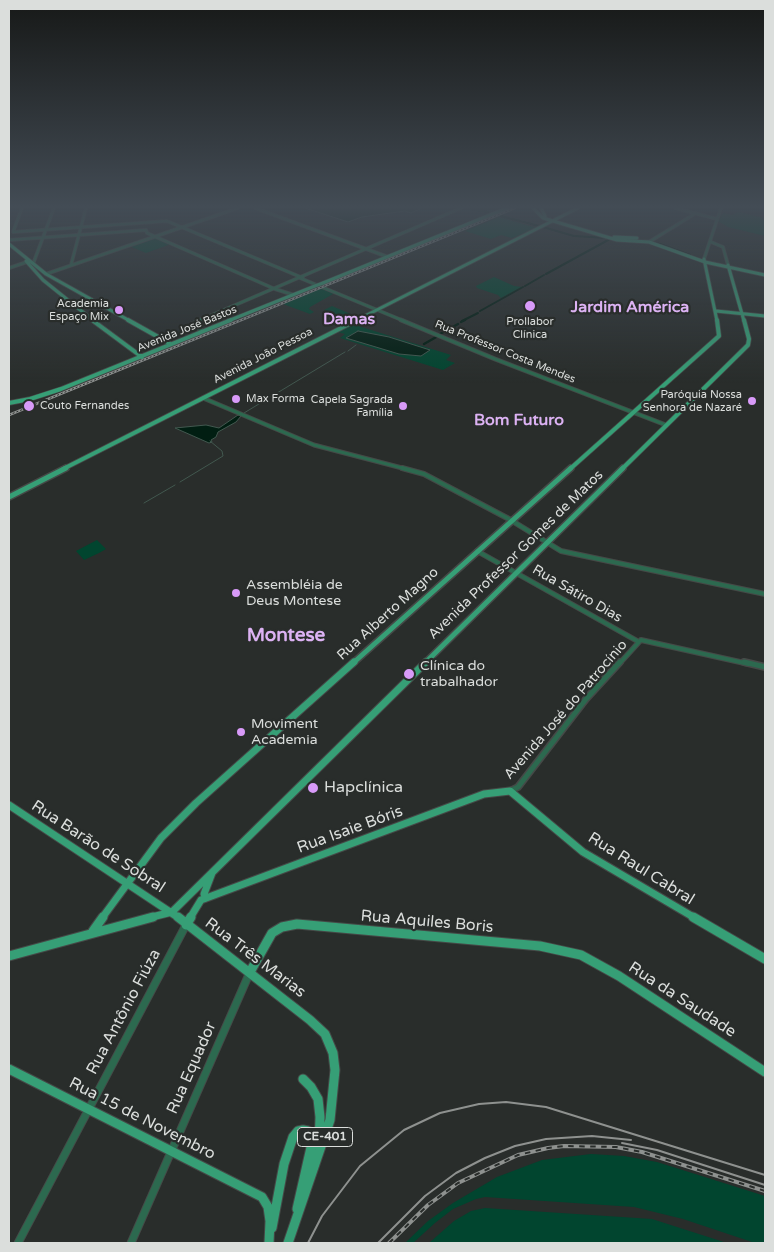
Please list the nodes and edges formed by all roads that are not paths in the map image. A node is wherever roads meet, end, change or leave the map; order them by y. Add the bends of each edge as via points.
1 (31, 266) edge
2 (37, 266) edge
3 (67, 266) edge
4 (223, 266) edge
5 (274, 266) edge
6 (327, 266) edge
7 (360, 266) edge
8 (462, 266) edge
9 (706, 266) edge
10 (729, 267) joint
11 (46, 274) junction
12 (765, 274) edge
13 (301, 278) junction
14 (275, 290) junction
15 (281, 292) junction
16 (292, 294) junction
17 (282, 297) junction
18 (378, 309) junction
19 (716, 311) junction
20 (742, 314) junction
21 (765, 316) edge
22 (201, 331) junction
23 (169, 343) junction
24 (140, 356) junction
25 (202, 398) junction
26 (9, 401) edge
27 (634, 412) junction
28 (666, 425) junction
29 (9, 497) edge
30 (511, 520) junction
31 (546, 544) junction
32 (477, 551) junction
33 (517, 573) junction
34 (765, 594) edge
35 (640, 641) junction
36 (765, 667) edge
37 (510, 791) junction
38 (9, 805) edge
39 (212, 873) junction
40 (128, 883) junction
41 (203, 899) junction
42 (172, 912) junction
43 (186, 925) junction
44 (93, 932) junction
45 (272, 933) joint
46 (581, 955) joint
47 (9, 956) edge
48 (765, 959) edge
49 (250, 972) junction
50 (9, 1069) edge
51 (765, 1072) edge
52 (303, 1079) dead end
53 (89, 1109) junction
54 (172, 1151) junction
55 (316, 1167) junction
56 (290, 1240) edge
57 (269, 1242) edge
58 (18, 1243) edge
59 (131, 1243) edge

1 - 24 main road via 81,312
2 - 11 main road
3 - 11 street
4 - 14 street
5 - 13 street, Rua Professor Costa Mendes
6 - 13 street
7 - 16 main road, Avenida José Bastos, bridge
8 - 18 main road, Avenida João Pessoa
9 - 19 main road
10 - 12 main road
10 - 20 main road
11 - 23 main road
13 - 14 street
13 - 18 street, Rua Professor Costa Mendes
14 - 15 street
14 - 22 street via 192,324
15 - 16 street
15 - 17 street
16 - 17 main road, Avenida José Bastos
16 - 22 main road, Avenida José Bastos
17 - 22 main road, Avenida José Bastos
18 - 25 main road, Avenida João Pessoa
18 - 27 street, Rua Professor Costa Mendes
19 - 20 main road
19 - 27 main road, Rua Alberto Magno via 720,334
20 - 21 main road
20 - 28 main road, Avenida Professor Gomes de Matos via 750,342
22 - 23 main road, Avenida José Bastos
22 - 24 main road, Avenida José Bastos
23 - 24 main road, Avenida José Bastos
24 - 26 main road, Avenida José Bastos via 38,395
25 - 29 main road, Avenida João Pessoa
25 - 30 street via 314,445 424,474
27 - 28 street, Rua Professor Costa Mendes
27 - 30 main road, Rua Alberto Magno
28 - 31 main road, Avenida Professor Gomes de Matos
30 - 31 street
30 - 32 main road, Rua Alberto Magno
31 - 33 main road, Avenida Professor Gomes de Matos
31 - 34 street via 566,553
32 - 33 street, Rua Sátiro Dias
32 - 40 main road, Rua Alberto Magno via 196,802 161,838
33 - 35 street, Rua Sátiro Dias
33 - 39 main road, Avenida Professor Gomes de Matos
35 - 36 street, Rua Sátiro Dias
35 - 37 street, Avenida José do Patrocínio via 586,699 518,787
37 - 41 main road, Rua Isaie Bóris via 484,794
37 - 48 main road, Rua Raul Cabral via 526,799 583,852
38 - 40 main road, Rua Barão de Sobral
39 - 41 main road, Rua Antônio Fiúza
39 - 42 main road, Avenida Professor Gomes de Matos
40 - 42 main road, Rua Barão de Sobral
40 - 44 main road, Rua Alberto Magno
41 - 43 main road, Rua Antônio Fiúza
42 - 43 main road, Rua Três Marias
42 - 44 main road
43 - 49 main road, Rua Três Marias
43 - 53 street, Rua Antônio Fiúza
44 - 47 main road
45 - 46 main road, Rua Aquiles Boris via 282,926 297,924 540,946
45 - 49 main road, Rua Equador
46 - 51 main road, Rua da Saudade via 619,976
49 - 54 street, Rua Equador
49 - 55 main road, Rua Três Marias / CE-401 via 320,1029 330,1045 335,1070 330,1120
50 - 53 main road, Rua 15 de Novembro
52 - 55 main road via 318,1099 320,1138
53 - 54 main road, Rua 15 de Novembro
53 - 58 street, Rua Antônio Fiúza
54 - 57 main road, Rua 15 de Novembro via 262,1198 268,1208
54 - 59 street, Rua Equador
55 - 56 main road, CE-401
56 - 57 main road via 311,1151 312,1136 303,1130 293,1137 284,1164

